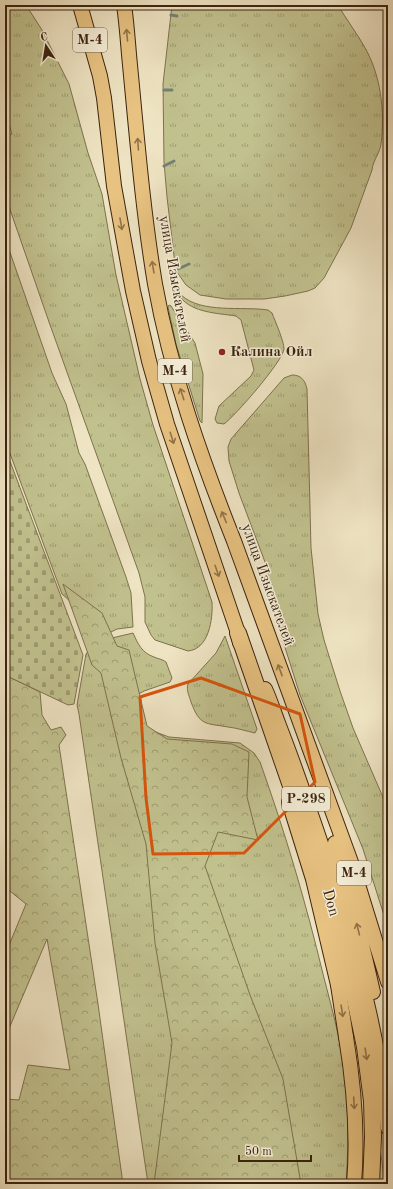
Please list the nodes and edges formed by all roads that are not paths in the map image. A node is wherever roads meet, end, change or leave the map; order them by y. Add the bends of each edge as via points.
1 (80, 5) edge
2 (124, 5) edge
3 (238, 633) junction
4 (293, 707) junction
5 (388, 982) edge
6 (388, 1070) edge
7 (388, 1128) edge
8 (354, 1184) edge
9 (371, 1184) edge

1 -> 3 main road, М-4 via 100,76 114,186 149,361 167,424
4 -> 2 main road, улица Изыскателей / М-4 via 196,440 167,341 141,182
3 - 7 main road, Р-298 via 267,693 339,900 376,1045
3 -> 8 main road via 250,690 313,880 338,985 353,1092 356,1140
3 -> 9 highway, Don / М-4 via 325,884 350,975 365,1048 372,1100
4 - 5 main road, М-4 via 352,865
6 -> 4 main road, Р-298 via 353,906

